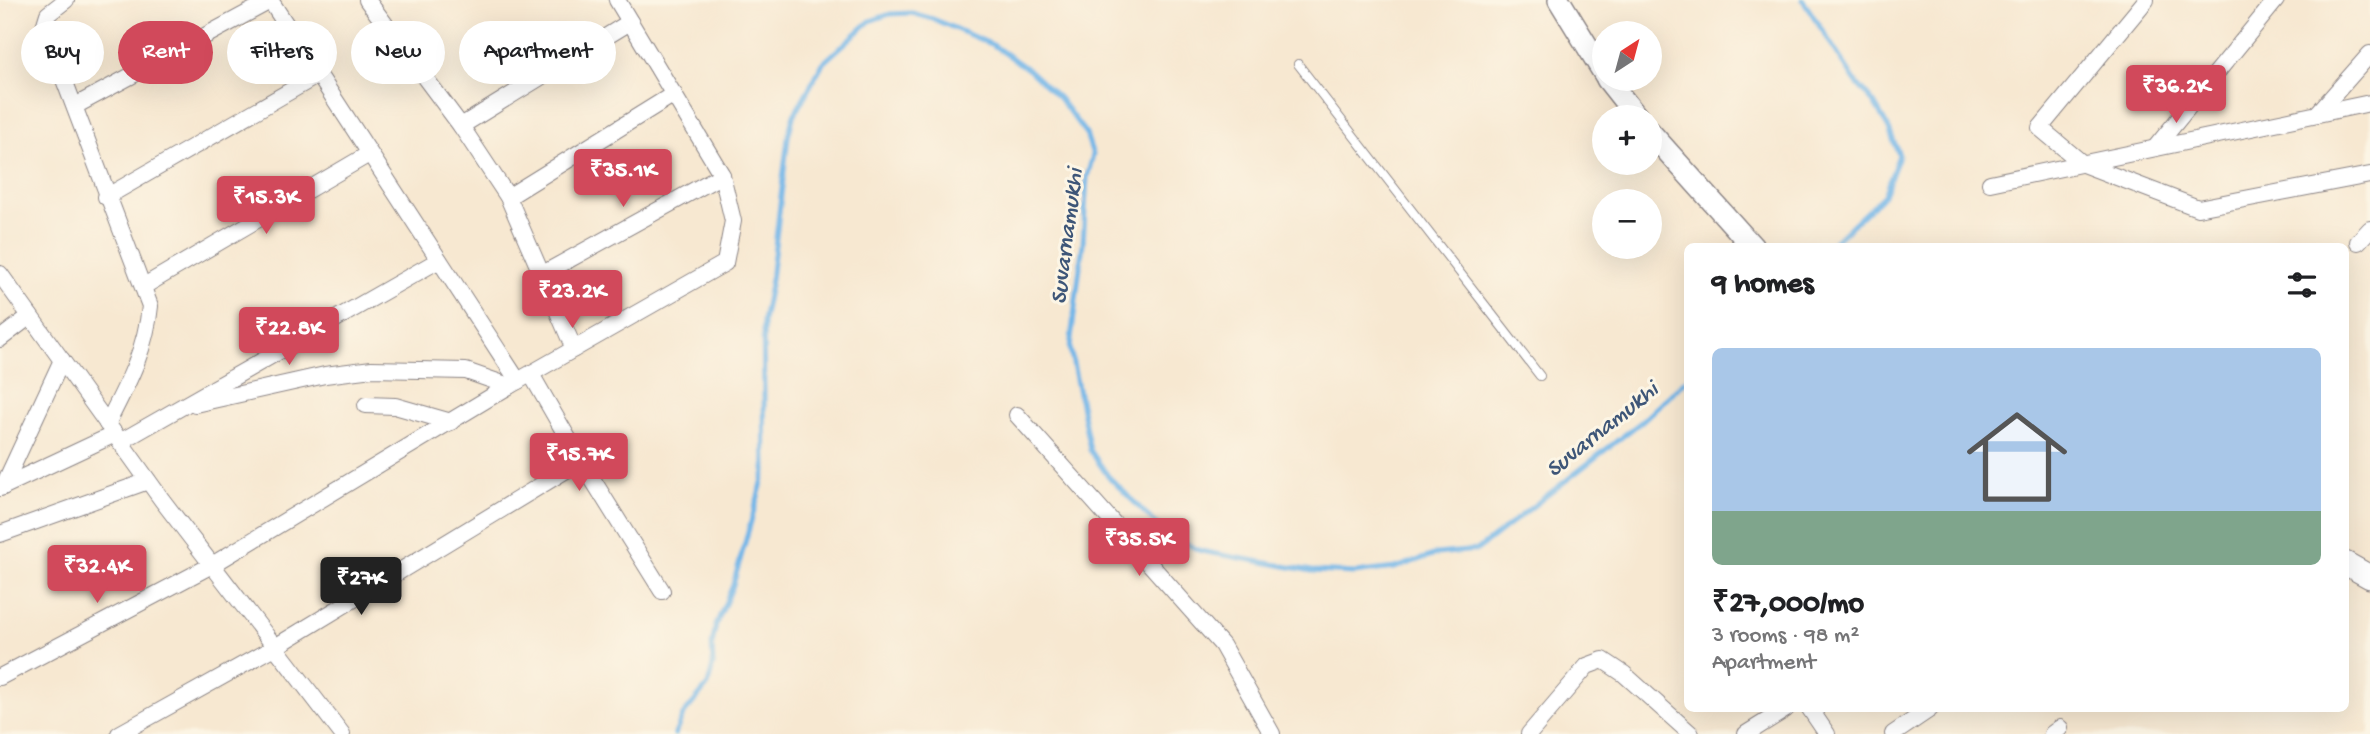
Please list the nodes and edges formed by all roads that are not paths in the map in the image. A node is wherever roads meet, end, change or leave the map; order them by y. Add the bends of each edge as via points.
1 (66, 0) edge
2 (367, 0) edge
3 (617, 0) edge
4 (1559, 0) edge
5 (2146, 0) edge
6 (2276, 0) edge
7 (270, 1) edge
8 (283, 21) edge
9 (631, 22) junction
10 (1592, 54) edge
11 (2370, 54) edge
12 (1298, 64) dead end
13 (302, 84) edge
14 (324, 84) edge
15 (1617, 91) edge
16 (674, 94) junction
17 (2370, 103) edge
18 (1628, 105) edge
19 (75, 106) junction
20 (2317, 114) junction
21 (461, 126) junction
22 (1662, 145) edge
23 (2155, 148) junction
24 (369, 154) junction
25 (2083, 164) junction
26 (722, 175) junction
27 (2370, 175) edge
28 (1990, 183) dead end
29 (106, 197) junction
30 (508, 197) junction
31 (2370, 229) edge
32 (2358, 242) dead end
33 (1749, 243) edge
34 (439, 260) junction
35 (0, 274) edge
36 (541, 275) junction
37 (144, 286) junction
38 (30, 316) junction
39 (0, 339) edge
40 (575, 349) junction
41 (62, 360) junction
42 (1540, 376) dead end
43 (520, 380) junction
44 (366, 405) dead end
45 (179, 408) junction
46 (1017, 415) dead end
47 (451, 422) junction
48 (114, 433) junction
49 (581, 461) junction
50 (148, 481) junction
51 (1, 487) edge
52 (0, 534) edge
53 (212, 565) junction
54 (2349, 565) edge
55 (2370, 577) edge
56 (662, 591) dead end
57 (275, 647) junction
58 (0, 677) edge
59 (1781, 712) edge
60 (1812, 712) edge
61 (1926, 712) edge
62 (1681, 731) edge
63 (119, 734) edge
64 (342, 734) edge
65 (1272, 734) edge
66 (1529, 734) edge
67 (1746, 734) edge
68 (1827, 734) edge
69 (1893, 734) edge

1 - 19 street via 48,14 44,27
2 - 21 street
3 - 9 street
4 - 10 street
5 - 25 street via 2040,128
6 - 23 street
7 - 8 street
7 - 19 street
9 - 16 street
9 - 21 street
11 - 20 street
12 - 42 lane
13 - 29 street
14 - 24 street
15 - 18 street
16 - 26 street
16 - 30 street
17 - 20 street
19 - 29 street
20 - 23 street
21 - 30 street
22 - 33 street
23 - 25 street
24 - 34 street
24 - 37 street
25 - 27 street via 2198,208
25 - 28 street
26 - 36 street
26 - 40 street via 733,221 725,263
29 - 37 street
30 - 36 street
31 - 32 street
34 - 43 street
34 - 45 street
35 - 38 street
36 - 40 street
37 - 48 street via 150,306 148,334
38 - 39 street
38 - 41 street
40 - 43 street
41 - 48 street
41 - 51 street
43 - 45 street via 466,371 372,369
43 - 47 street
43 - 49 street
44 - 47 street via 395,406
45 - 48 street
46 - 65 street via 1222,645
47 - 53 street
48 - 50 street
48 - 51 street
49 - 56 street
49 - 57 street
50 - 52 street
50 - 53 street
53 - 57 street
53 - 58 street
54 - 55 main road
57 - 63 street
57 - 64 street
59 - 67 street
60 - 68 street
61 - 69 street
62 - 66 street via 1624,674 1603,660 1587,666

